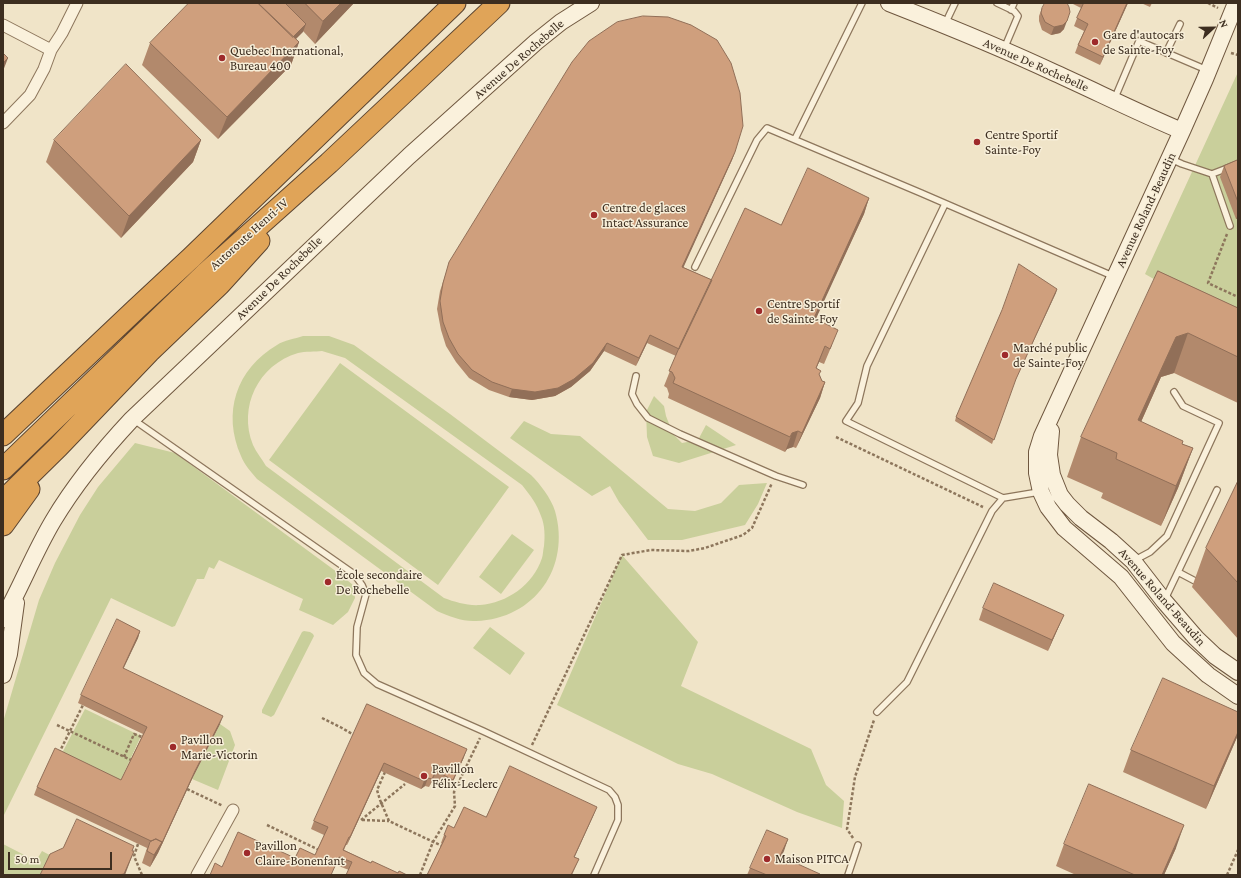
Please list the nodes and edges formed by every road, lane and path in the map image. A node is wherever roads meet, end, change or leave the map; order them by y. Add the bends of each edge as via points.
1 (77, 3) edge
2 (444, 3) edge
3 (455, 3) edge
4 (498, 3) edge
5 (591, 3) edge
6 (862, 3) edge
7 (889, 3) edge
8 (954, 3) edge
9 (997, 3) edge
10 (1014, 3) edge
11 (1236, 3) edge
12 (1011, 10) junction
13 (1180, 24) dead end
14 (3, 25) edge
15 (945, 25) junction
16 (51, 50) junction
17 (406, 50) junction
18 (1003, 50) junction
19 (1166, 53) junction
20 (1209, 71) junction
21 (1114, 100) junction
22 (3, 123) edge
23 (1182, 131) junction
24 (795, 139) junction
25 (1170, 158) junction
26 (328, 163) junction
27 (1238, 164) edge
28 (1212, 174) junction
29 (945, 204) junction
30 (1230, 226) joint
31 (695, 267) dead end
32 (1115, 277) junction
33 (1238, 297) edge
34 (636, 376) dead end
35 (1174, 392) dead end
36 (132, 419) junction
37 (3, 435) edge
38 (836, 437) dead end
39 (58, 447) junction
40 (3, 470) edge
41 (776, 476) junction
42 (803, 485) dead end
43 (1049, 490) junction
44 (1216, 490) dead end
45 (1003, 498) junction
46 (3, 501) edge
47 (992, 511) junction
48 (3, 525) edge
49 (1133, 561) junction
50 (1178, 572) junction
51 (1195, 581) dead end
52 (16, 595) junction
53 (1164, 601) junction
54 (3, 619) edge
55 (1238, 672) edge
56 (3, 675) edge
57 (1238, 696) edge
58 (83, 705) dead end
59 (877, 712) joint
60 (322, 718) dead end
61 (57, 725) dead end
62 (70, 731) junction
63 (483, 731) junction
64 (354, 735) edge
65 (142, 737) edge
66 (528, 753) junction
67 (124, 757) junction
68 (57, 758) edge
69 (131, 760) edge
70 (385, 772) edge
71 (404, 784) dead end
72 (187, 790) edge
73 (381, 804) junction
74 (233, 810) joint
75 (389, 821) junction
76 (267, 825) dead end
77 (433, 842) junction
78 (138, 844) dead end
79 (858, 845) joint
80 (442, 846) edge
81 (319, 850) edge
82 (1238, 850) edge
83 (142, 875) edge
84 (197, 875) edge
85 (420, 875) edge
86 (594, 875) edge
87 (848, 875) edge
88 (1227, 875) edge

1 - 16 street
2 - 17 highway
3 - 17 highway, Autoroute Henri-IV
4 - 26 highway, Autoroute Henri-IV
5 - 36 street, Avenue De Rochebelle via 541,38 414,151
6 - 24 lane
7 - 15 street, Avenue De Rochebelle
8 - 15 lane
9 - 12 lane
10 - 12 lane
11 - 20 street, Avenue Roland-Beaudin
12 - 18 lane via 1018,16
13 - 19 lane
14 - 16 street
15 - 18 street, Avenue De Rochebelle
16 - 22 street via 30,95
17 - 37 highway, Autoroute Henri-IV
18 - 21 street, Avenue De Rochebelle
19 - 20 lane
19 - 21 lane via 1139,41
20 - 23 street, Avenue Roland-Beaudin
21 - 23 street, Avenue De Rochebelle
23 - 25 street, Avenue Roland-Beaudin
24 - 29 lane
24 - 31 lane via 767,128 757,140
25 - 28 lane
25 - 32 street, Avenue Roland-Beaudin
26 - 39 highway via 220,285 149,352
26 - 40 highway, Autoroute Henri-IV via 207,272
27 - 28 lane
28 - 30 lane
29 - 32 lane
29 - 45 lane via 868,366 858,404 846,422
30 - 33 path via 1208,283
32 - 43 street, Avenue Roland-Beaudin via 1052,415 1049,455 1052,475
34 - 41 lane via 632,394 648,418
35 - 49 lane via 1183,406 1219,423 1167,536 1150,552
36 - 52 street, Avenue De Rochebelle via 69,495 52,522
36 - 63 lane via 354,574 366,594 357,627 356,647 356,655 364,673 377,684
38 - 47 path
39 - 46 highway
39 - 48 highway
41 - 42 lane
41 - 66 path via 752,528 743,535 689,551 651,550 622,555
43 - 45 lane
43 - 49 street, Avenue Roland-Beaudin
43 - 57 street, Avenue Roland-Beaudin via 1048,507 1064,528 1121,577 1173,643 1208,675
44 - 50 lane
45 - 47 lane
47 - 59 lane via 907,682
49 - 53 street, Avenue Roland-Beaudin
50 - 51 lane
50 - 53 lane
52 - 54 street, Avenue De Rochebelle
52 - 56 street, Avenue De Rochebelle via 10,654
53 - 55 street, Avenue Roland-Beaudin via 1196,638 1215,656
58 - 62 path
59 - 79 path via 855,777 847,829
60 - 64 path
61 - 62 path
62 - 67 path
62 - 68 path
63 - 66 lane
63 - 77 path via 454,792 455,806
65 - 67 path via 134,734
66 - 86 lane via 609,790 615,797 618,820
67 - 69 path
70 - 73 path via 377,790
71 - 73 path
72 - 74 path
73 - 75 path
73 - 75 path via 361,820
74 - 84 street
75 - 77 path
76 - 81 path
77 - 80 path
77 - 85 path
78 - 83 path via 134,856
79 - 87 lane
82 - 88 path

